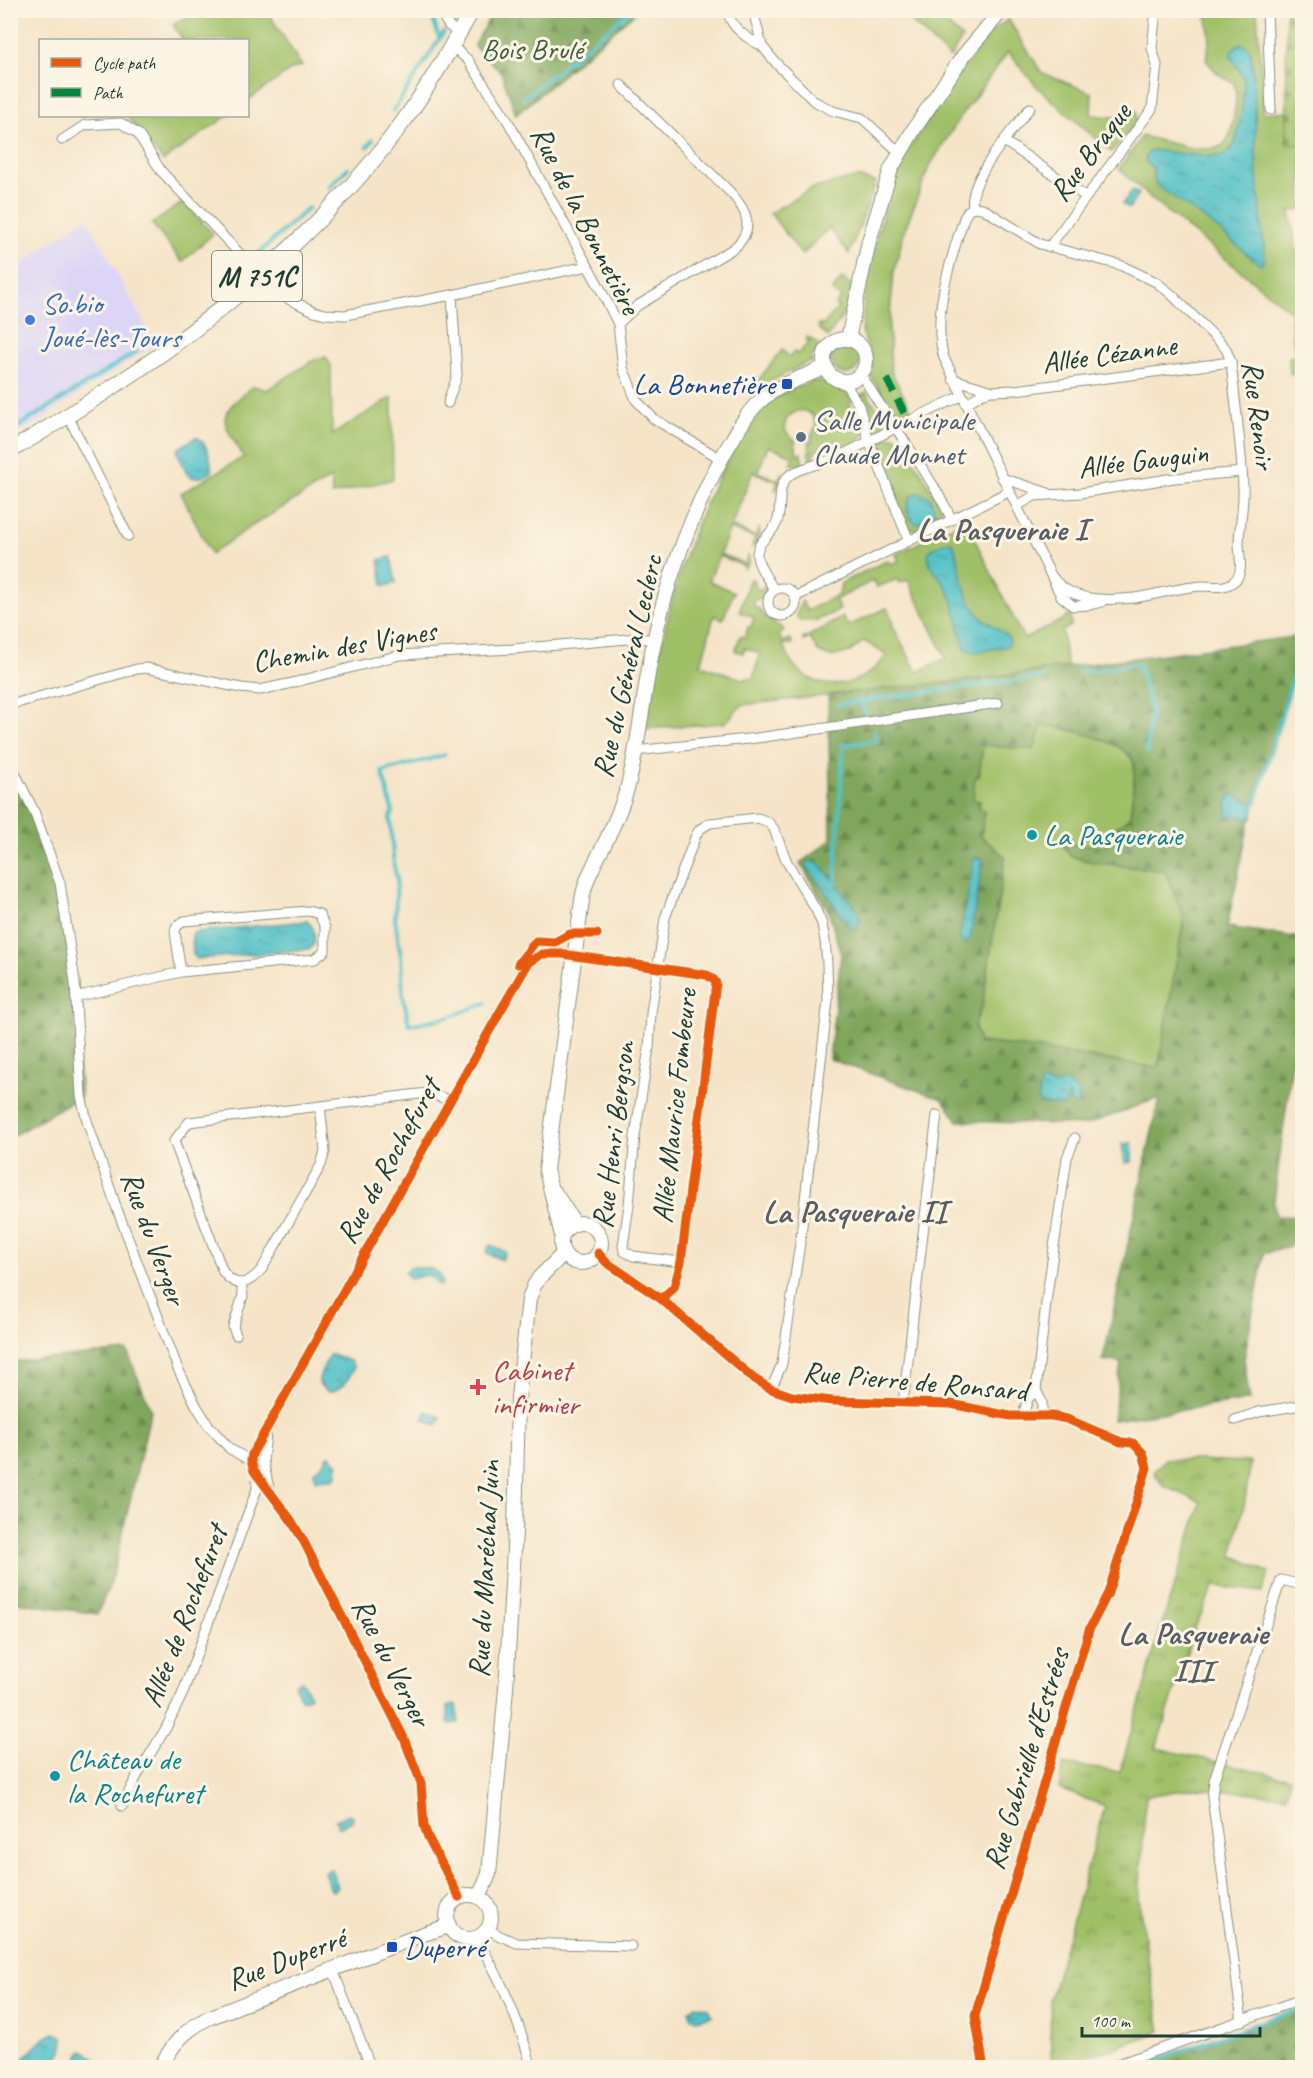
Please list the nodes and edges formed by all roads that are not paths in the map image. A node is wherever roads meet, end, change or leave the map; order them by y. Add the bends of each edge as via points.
1 (439, 10) edge
2 (472, 10) edge
3 (728, 10) edge
4 (753, 10) edge
5 (1002, 10) edge
6 (1156, 10) edge
7 (1267, 10) edge
8 (455, 40) junction
9 (762, 46) junction
10 (621, 85) dead end
11 (1030, 108) dead end
12 (1271, 110) dead end
13 (62, 140) dead end
14 (1005, 141) junction
15 (900, 152) junction
16 (1086, 197) junction
17 (973, 207) junction
18 (1049, 247) junction
19 (588, 266) junction
20 (259, 274) junction
21 (452, 296) junction
22 (618, 324) junction
23 (848, 339) junction
24 (1231, 362) junction
25 (826, 367) junction
26 (861, 374) junction
27 (953, 379) junction
28 (844, 381) junction
29 (993, 391) junction
30 (964, 400) junction
31 (448, 403) dead end
32 (68, 416) junction
33 (895, 428) junction
34 (869, 441) junction
35 (10, 451) edge
36 (721, 459) junction
37 (1242, 472) junction
38 (1002, 478) junction
39 (1010, 491) junction
40 (1050, 494) junction
41 (1017, 506) junction
42 (952, 520) junction
43 (128, 536) dead end
44 (909, 541) junction
45 (1051, 575) junction
46 (774, 590) junction
47 (795, 597) junction
48 (1107, 600) junction
49 (655, 640) junction
50 (998, 703) dead end
51 (10, 705) edge
52 (635, 752) junction
53 (10, 763) edge
54 (574, 956) junction
55 (658, 967) junction
56 (181, 972) junction
57 (76, 997) junction
58 (450, 1100) junction
59 (320, 1106) junction
60 (937, 1115) dead end
61 (1075, 1138) dead end
62 (547, 1180) junction
63 (575, 1224) junction
64 (562, 1236) junction
65 (564, 1253) junction
66 (598, 1253) junction
67 (681, 1262) junction
68 (241, 1283) junction
69 (661, 1299) junction
70 (236, 1335) dead end
71 (771, 1389) junction
72 (1036, 1390) junction
73 (903, 1403) junction
74 (1302, 1405) edge
75 (1023, 1414) junction
76 (1042, 1415) junction
77 (1235, 1419) dead end
78 (268, 1426) junction
79 (251, 1461) junction
80 (263, 1461) junction
81 (1147, 1468) joint
82 (257, 1478) junction
83 (270, 1490) junction
84 (251, 1504) junction
85 (1302, 1585) edge
86 (122, 1806) dead end
87 (459, 1897) junction
88 (479, 1897) junction
89 (449, 1926) junction
90 (488, 1929) junction
91 (476, 1938) junction
92 (632, 1946) dead end
93 (333, 1970) junction
94 (1302, 1999) edge
95 (1242, 2021) junction
96 (160, 2067) edge
97 (371, 2067) edge
98 (532, 2067) edge
99 (984, 2067) edge
100 (1107, 2067) edge

1 - 8 street, Rue de la Bonnetière
2 - 8 main road, M 751C
3 - 9 street via 729,20
4 - 9 street
5 - 15 street via 964,56
6 - 16 street, Rue Braque via 1152,48 1157,65 1152,109
7 - 12 street
8 - 19 street, Rue de la Bonnetière via 505,116
8 - 20 main road, M 751C via 413,108 381,150 325,213
9 - 15 street via 814,101 833,111 862,118
10 - 22 street via 730,192 742,206 747,222 742,240 734,248 638,306
11 - 14 street
13 - 20 street via 85,125 121,123 138,134 161,171
14 - 16 street
14 - 17 street via 974,189
15 - 23 street via 874,219
16 - 18 street, Rue Braque
17 - 18 street, Rue Renoir via 982,208
17 - 27 street via 963,218 943,300 941,349
18 - 24 street, Rue Renoir via 1120,265 1156,282 1221,343
19 - 21 street
19 - 22 street, Rue de la Bonnetière
20 - 21 street via 290,300 325,314 345,315
20 - 32 main road, M 751C via 175,344
21 - 31 street via 457,375
22 - 36 street, Rue de la Bonnetière via 623,368 636,400 654,419
23 - 25 street via 837,340 829,347
23 - 26 street via 864,350 866,362
24 - 29 street, Allée Cézanne
24 - 37 street, Rue Renoir
25 - 28 street via 831,375
25 - 36 street, Rue du Général Leclerc via 758,402
26 - 28 street
26 - 33 street
27 - 29 street, Allée Cézanne
27 - 30 street
28 - 34 street via 859,406
29 - 30 street, Allée Cézanne
30 - 33 street, Allée Cézanne
30 - 38 street
32 - 35 main road, M 751C
32 - 43 street
33 - 34 street, Allée Cézanne
33 - 42 street
34 - 44 street
34 - 46 street, Allée Cézanne via 795,472 783,483 778,520 757,554
36 - 49 street, Rue du Général Leclerc via 688,533
37 - 40 street, Allée Gauguin
37 - 48 street, Rue Renoir via 1240,574 1234,582
38 - 39 street
38 - 40 street, Allée Gauguin
39 - 41 street
39 - 42 street
40 - 41 street, Allée Gauguin via 1034,496
41 - 45 street
42 - 44 street
44 - 47 street
45 - 48 street, Rue Renoir via 1062,588
45 - 48 street, Rue Renoir via 1061,596 1073,606
46 - 47 street via 787,589
46 - 47 street via 769,605 777,615 792,612
49 - 51 street, Chemin des Vignes via 400,655 260,690 146,668
49 - 52 street, Rue du Général Leclerc
50 - 52 street
52 - 54 street, Rue du Général Leclerc via 623,800 583,892
53 - 57 street, Rue du Verger via 34,811 56,870
54 - 55 street, Allée Maurice Fombeure
54 - 58 street, Rue de Rochefuret via 547,953 529,962
54 - 62 street
55 - 67 street, Allée Maurice Fombeure via 707,975 714,980 716,989
55 - 67 street, Rue Henri Bergson via 623,1246 633,1256
55 - 71 street via 668,909 700,829 710,823 763,819 774,829 787,862 822,924 828,993 800,1243 782,1364
56 - 56 street via 320,957 326,947 324,921 319,914 308,911 184,921 175,932
56 - 57 street
57 - 79 street, Rue du Verger via 79,1076 87,1121 117,1209 178,1369 197,1407 230,1449
58 - 59 street via 427,1093
58 - 78 street, Rue de Rochefuret
59 - 68 street via 325,1151 321,1165 262,1269 253,1279
59 - 68 street via 189,1122 174,1141 223,1272 230,1281
60 - 73 street
61 - 72 street via 1065,1170
62 - 63 street
62 - 64 street
63 - 64 street
63 - 66 street via 589,1225 597,1231 601,1243
64 - 65 street
65 - 66 street via 579,1262
65 - 88 street, Rue du Maréchal Juin via 539,1278 529,1299 518,1398 505,1702 489,1874
66 - 69 street, Rue Pierre de Ronsard
67 - 69 street, Allée Maurice Fombeure via 674,1287
68 - 70 street via 243,1296 233,1327
69 - 71 street, Rue Pierre de Ronsard
71 - 73 street, Rue Pierre de Ronsard via 832,1401
72 - 75 street
72 - 76 street via 1042,1402
73 - 75 street, Rue Pierre de Ronsard via 951,1404 1010,1416
74 - 77 street
75 - 76 street, Rue Pierre de Ronsard
76 - 81 street, Rue Pierre de Ronsard via 1067,1419 1113,1439 1133,1443 1143,1453
78 - 79 street, Rue de Rochefuret
78 - 80 street, Rue de Rochefuret
79 - 80 street
79 - 82 street, Rue du Verger
80 - 83 street, Rue du Verger
81 - 99 street, Rue Gabrielle d’Estrées via 1108,1593 1089,1630 975,2016
82 - 83 street, Rue du Verger
82 - 84 street, Allée de Rochefuret
83 - 84 street, Allée de Rochefuret
83 - 87 street, Rue du Verger via 304,1542 403,1736 421,1783 424,1826
84 - 86 street, Allée de Rochefuret via 182,1695
85 - 95 street via 1281,1580 1214,1780 1212,1797
87 - 88 street
87 - 89 street via 449,1907
88 - 90 street via 490,1910
89 - 91 street via 459,1937
89 - 93 street, Rue Duperré
90 - 91 street
90 - 92 street via 517,1943
91 - 98 street via 514,2009
93 - 96 street, Rue Duperré via 190,2028
93 - 97 street
94 - 95 street
95 - 100 street

